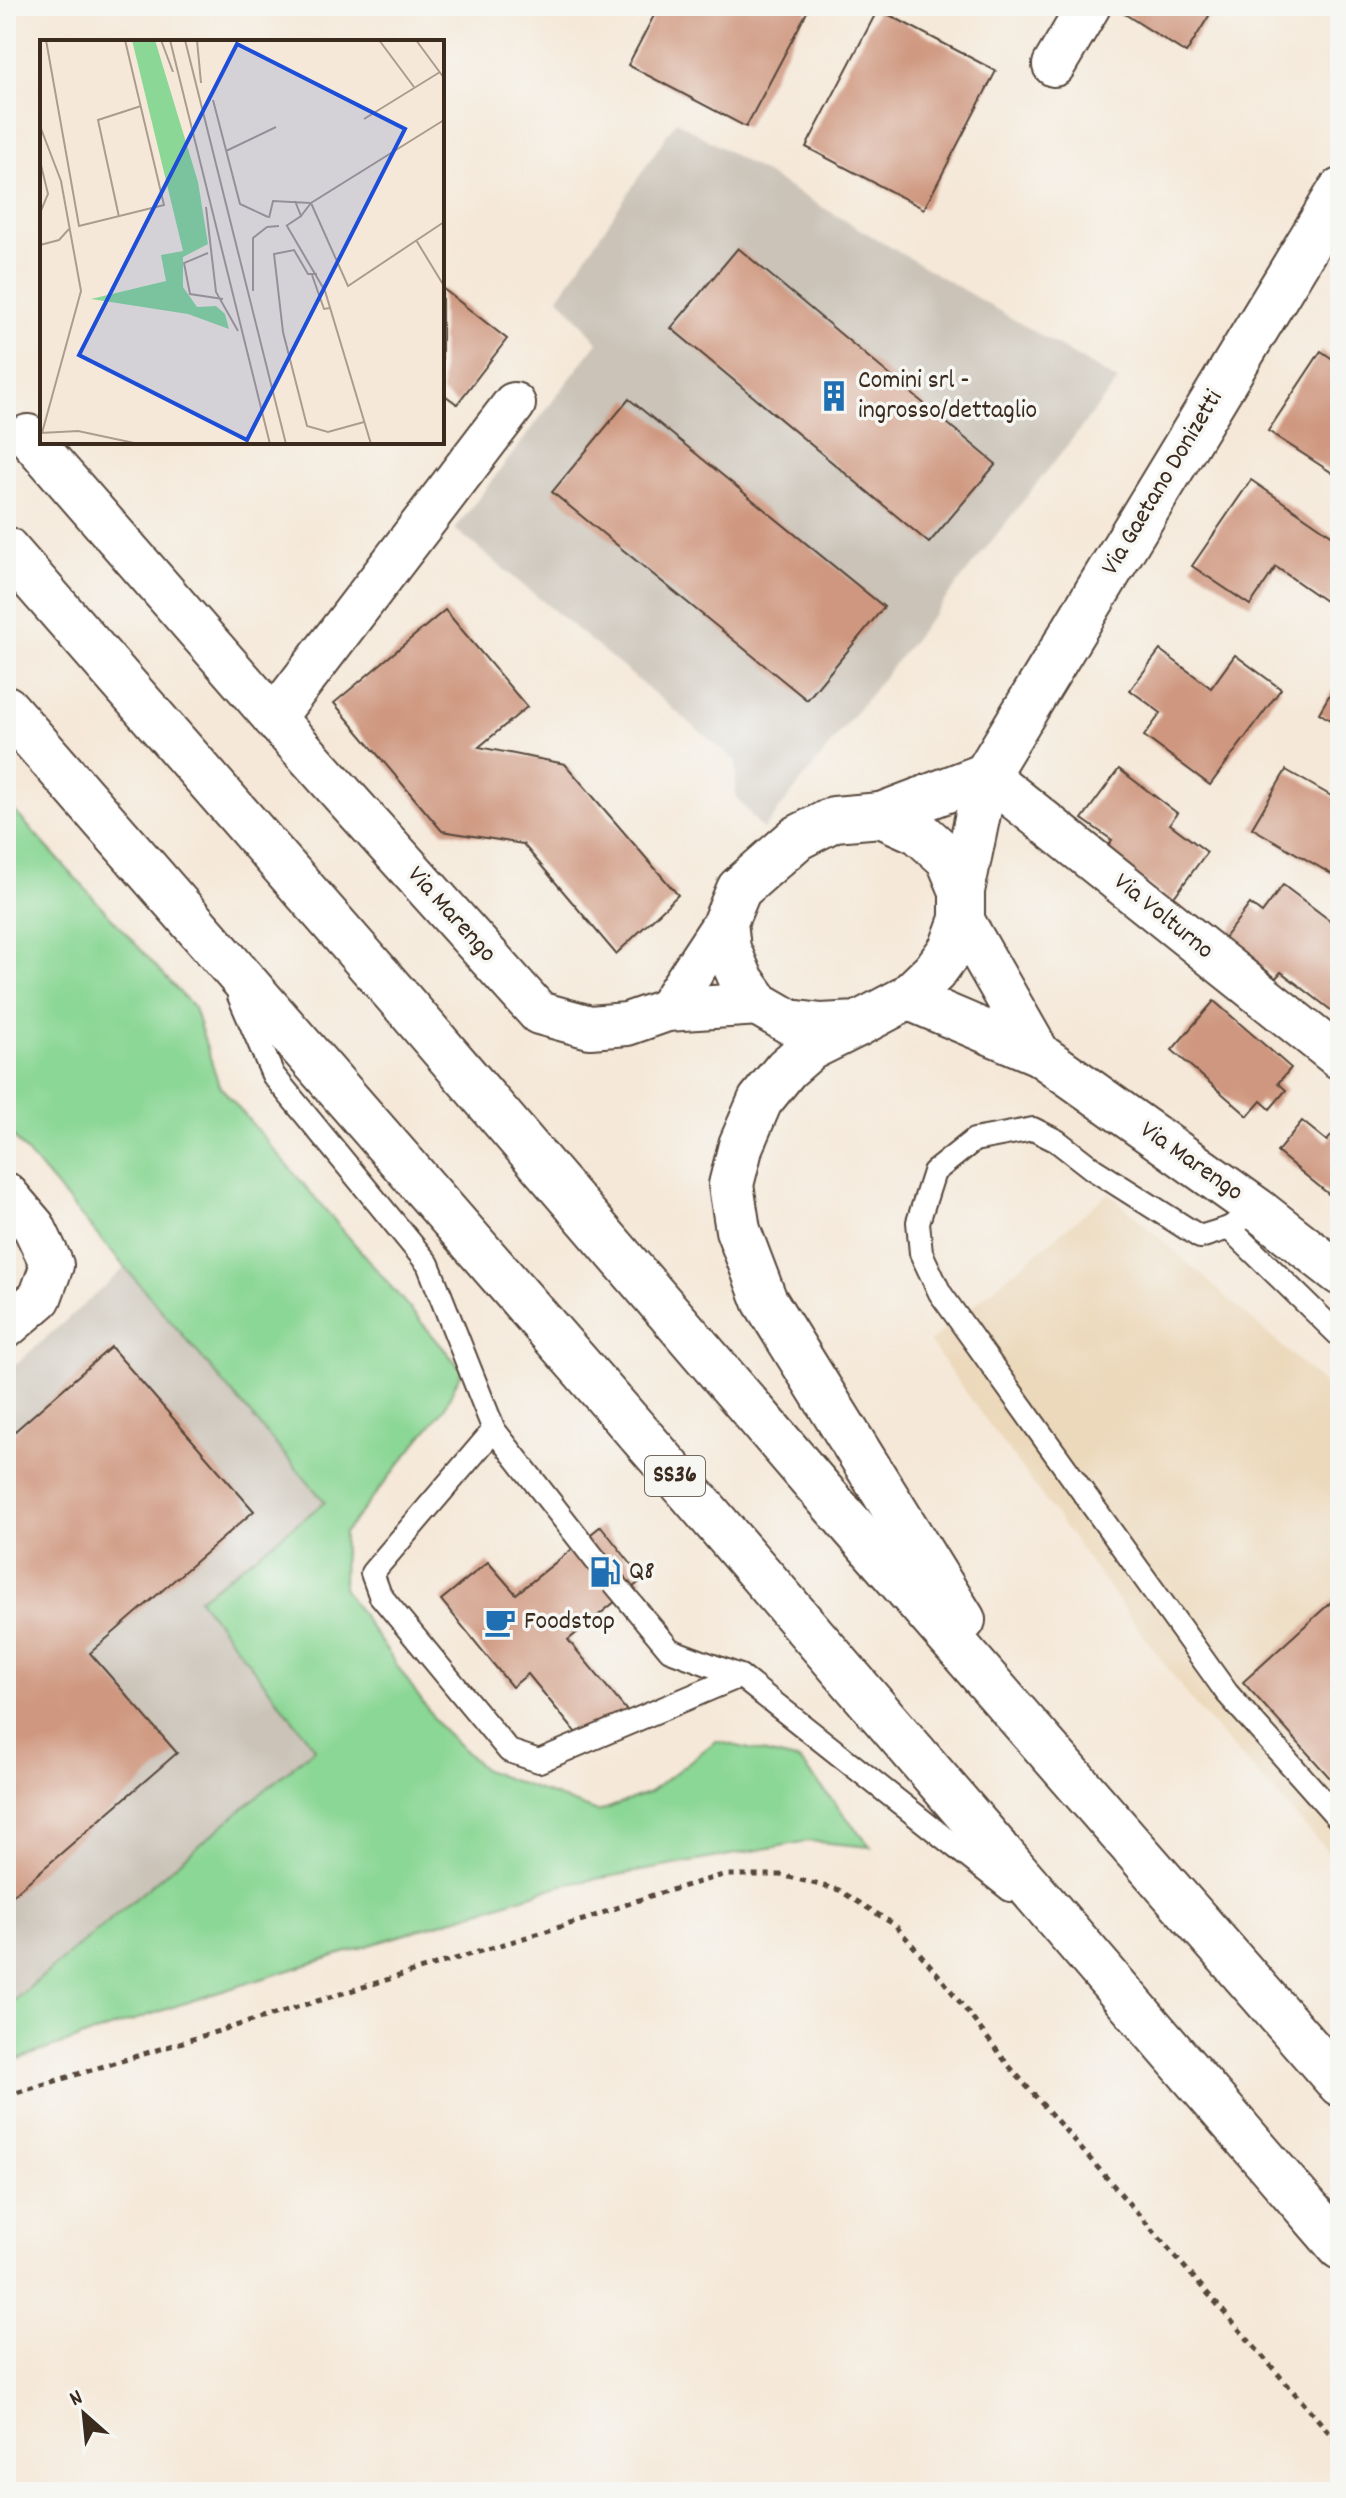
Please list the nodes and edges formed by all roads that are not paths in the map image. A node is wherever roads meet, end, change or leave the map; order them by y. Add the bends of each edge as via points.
1 (1089, 6) edge
2 (1054, 65) dead end
3 (1340, 191) edge
4 (514, 404) dead end
5 (28, 436) dead end
6 (6, 528) edge
7 (6, 549) edge
8 (63, 615) junction
9 (6, 708) edge
10 (274, 718) junction
11 (986, 775) junction
12 (881, 815) junction
13 (962, 905) junction
14 (725, 922) junction
15 (223, 958) junction
16 (907, 998) junction
17 (759, 1004) junction
18 (667, 1010) junction
19 (858, 1024) junction
20 (1039, 1054) junction
21 (1340, 1058) edge
22 (6, 1194) edge
23 (1243, 1219) junction
24 (1340, 1274) edge
25 (6, 1327) edge
26 (1340, 1336) edge
27 (494, 1430) junction
28 (740, 1676) junction
29 (1027, 1724) junction
30 (1340, 1820) edge
31 (1079, 1945) junction
32 (1340, 2084) edge
33 (1340, 2247) edge

1 - 2 street
3 - 11 main road, Via Gaetano Donizetti
4 - 10 street
5 - 10 street, Via Marengo
6 - 8 lane
7 - 8 main road
8 - 29 main road
9 - 15 main road, SS36
10 - 18 street, Via Marengo via 539,1013 590,1027 627,1024
11 - 12 main road
11 - 13 main road, Via Gaetano Donizetti
11 - 21 street, Via Volturno
12 - 13 main road via 919,832 948,858
12 - 14 main road via 834,819 797,838 739,889
13 - 16 main road via 951,949
13 - 20 street, Via Marengo
14 - 17 main road via 728,949
14 - 18 street
15 - 27 lane via 273,1075 428,1264
15 - 31 main road, SS36
16 - 19 main road
16 - 20 street, Via Marengo
17 - 18 street, Via Marengo
17 - 19 main road via 790,1022
19 - 29 main road via 810,1048 760,1101 731,1185 738,1230 765,1301
20 - 23 street, Via Marengo
22 - 25 street via 34,1227 52,1265 40,1298
23 - 24 street, Via Marengo
23 - 26 lane
23 - 30 lane via 1200,1237 1033,1129 974,1140 934,1172 918,1222 921,1253 940,1293 1227,1693
27 - 28 lane via 670,1650
27 - 28 lane via 372,1573 380,1595 509,1751 539,1761
28 - 31 lane
29 - 32 main road
31 - 33 main road, SS36

